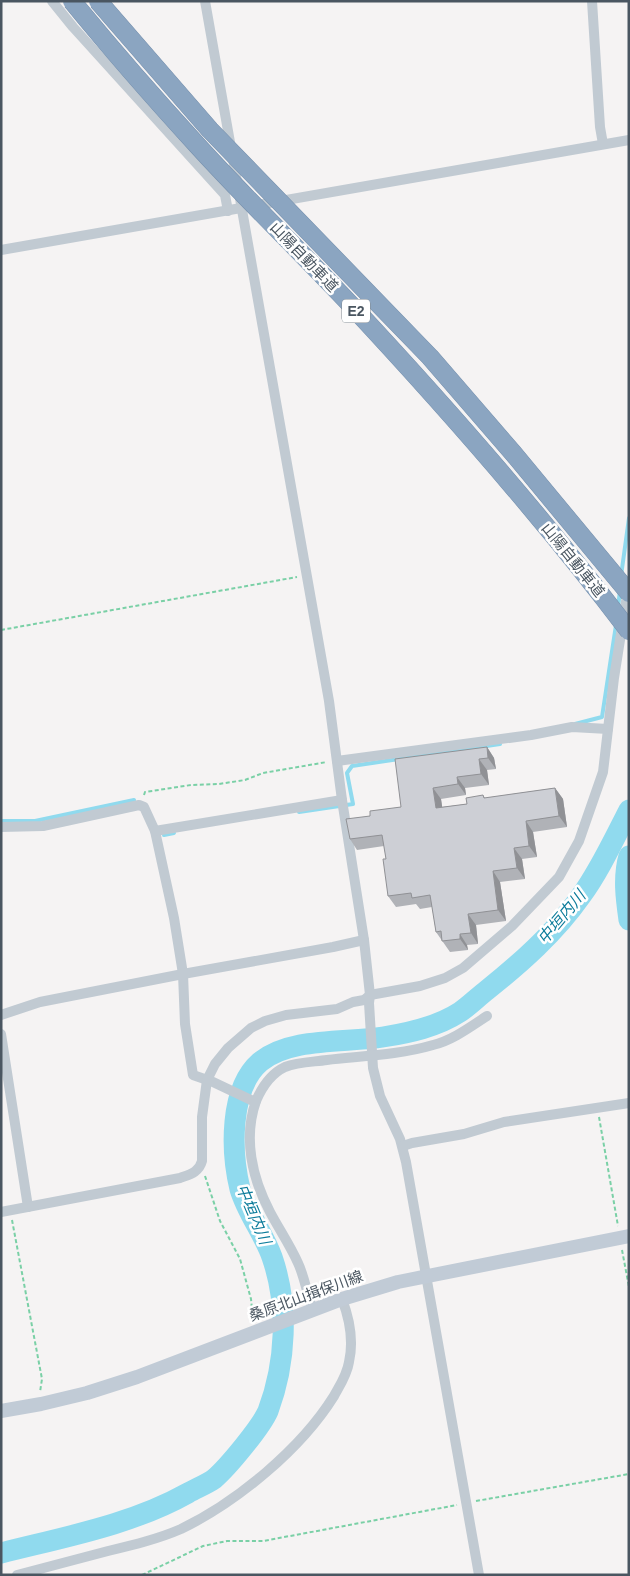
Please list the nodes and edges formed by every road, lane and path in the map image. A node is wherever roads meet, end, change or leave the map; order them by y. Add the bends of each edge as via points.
1 (52, 1) edge
2 (72, 1) edge
3 (98, 1) edge
4 (205, 1) edge
5 (592, 1) edge
6 (629, 140) edge
7 (603, 144) junction
8 (236, 170) junction
9 (216, 184) junction
10 (242, 208) junction
11 (228, 211) junction
12 (1, 250) edge
13 (307, 576) junction
14 (629, 586) edge
15 (629, 592) edge
16 (1, 630) edge
17 (629, 631) edge
18 (608, 729) junction
19 (337, 761) junction
20 (342, 800) junction
21 (144, 807) junction
22 (1, 827) edge
23 (155, 831) junction
24 (364, 940) junction
25 (183, 974) junction
26 (369, 999) junction
27 (1, 1015) edge
28 (487, 1016) dead end
29 (1, 1034) edge
30 (372, 1053) junction
31 (210, 1081) junction
32 (253, 1101) junction
33 (629, 1103) edge
34 (597, 1108) junction
35 (402, 1146) junction
36 (200, 1168) junction
37 (28, 1207) junction
38 (6, 1211) edge
39 (624, 1237) edge
40 (426, 1276) junction
41 (629, 1287) edge
42 (342, 1299) junction
43 (309, 1312) junction
44 (257, 1331) junction
45 (41, 1404) junction
46 (1, 1411) edge
47 (629, 1474) edge
48 (466, 1503) junction
49 (17, 1575) edge
50 (142, 1575) edge
51 (479, 1575) edge

1 - 9 street
2 - 17 highway, 山陽自動車道 / E2, bridge via 197,146 349,304 498,468
3 - 15 highway, 山陽自動車道 / E2, bridge via 210,130 430,357
4 - 8 street
5 - 7 street
6 - 7 street
7 - 10 street
8 - 9 street
8 - 10 street
9 - 11 street via 225,194
10 - 11 street
10 - 13 street
11 - 12 street
13 - 16 path
13 - 19 street via 330,701
14 - 18 street
18 - 19 street via 572,727
18 - 26 street via 603,772 595,797 579,841 559,877 512,926 463,968 445,978
19 - 20 street
19 - 21 path via 263,773 244,780 145,792
20 - 23 street
20 - 24 street
21 - 22 street via 133,806 43,826
21 - 23 street
23 - 25 street
24 - 25 street
24 - 26 street
25 - 27 street via 40,1002
25 - 31 street via 185,1024 193,1075
26 - 30 street
26 - 31 street via 337,1009 286,1015 251,1028 215,1064
28 - 30 street via 447,1041 414,1050
29 - 37 street
30 - 32 street via 285,1067 273,1075
30 - 35 street via 380,1096
31 - 32 street
31 - 36 street via 202,1117
32 - 43 street via 249,1135 258,1187 299,1264
33 - 34 street
34 - 35 street via 504,1122 464,1134
34 - 39 path
35 - 40 street
36 - 37 street via 180,1178
36 - 44 path via 220,1220 240,1259
37 - 38 street
38 - 45 path via 42,1378
39 - 40 main road, 桑原北山揖保川線
39 - 41 path
40 - 42 main road, 桑原北山揖保川線
40 - 48 street
42 - 43 main road, 桑原北山揖保川線
42 - 49 street via 349,1318 352,1342 344,1378 301,1440 279,1461 209,1514 180,1529 151,1540
43 - 44 main road, 桑原北山揖保川線
44 - 45 main road, 桑原北山揖保川線 via 137,1377
45 - 46 main road, 桑原北山揖保川線
47 - 48 path
48 - 50 path via 263,1541 213,1543
48 - 51 street

